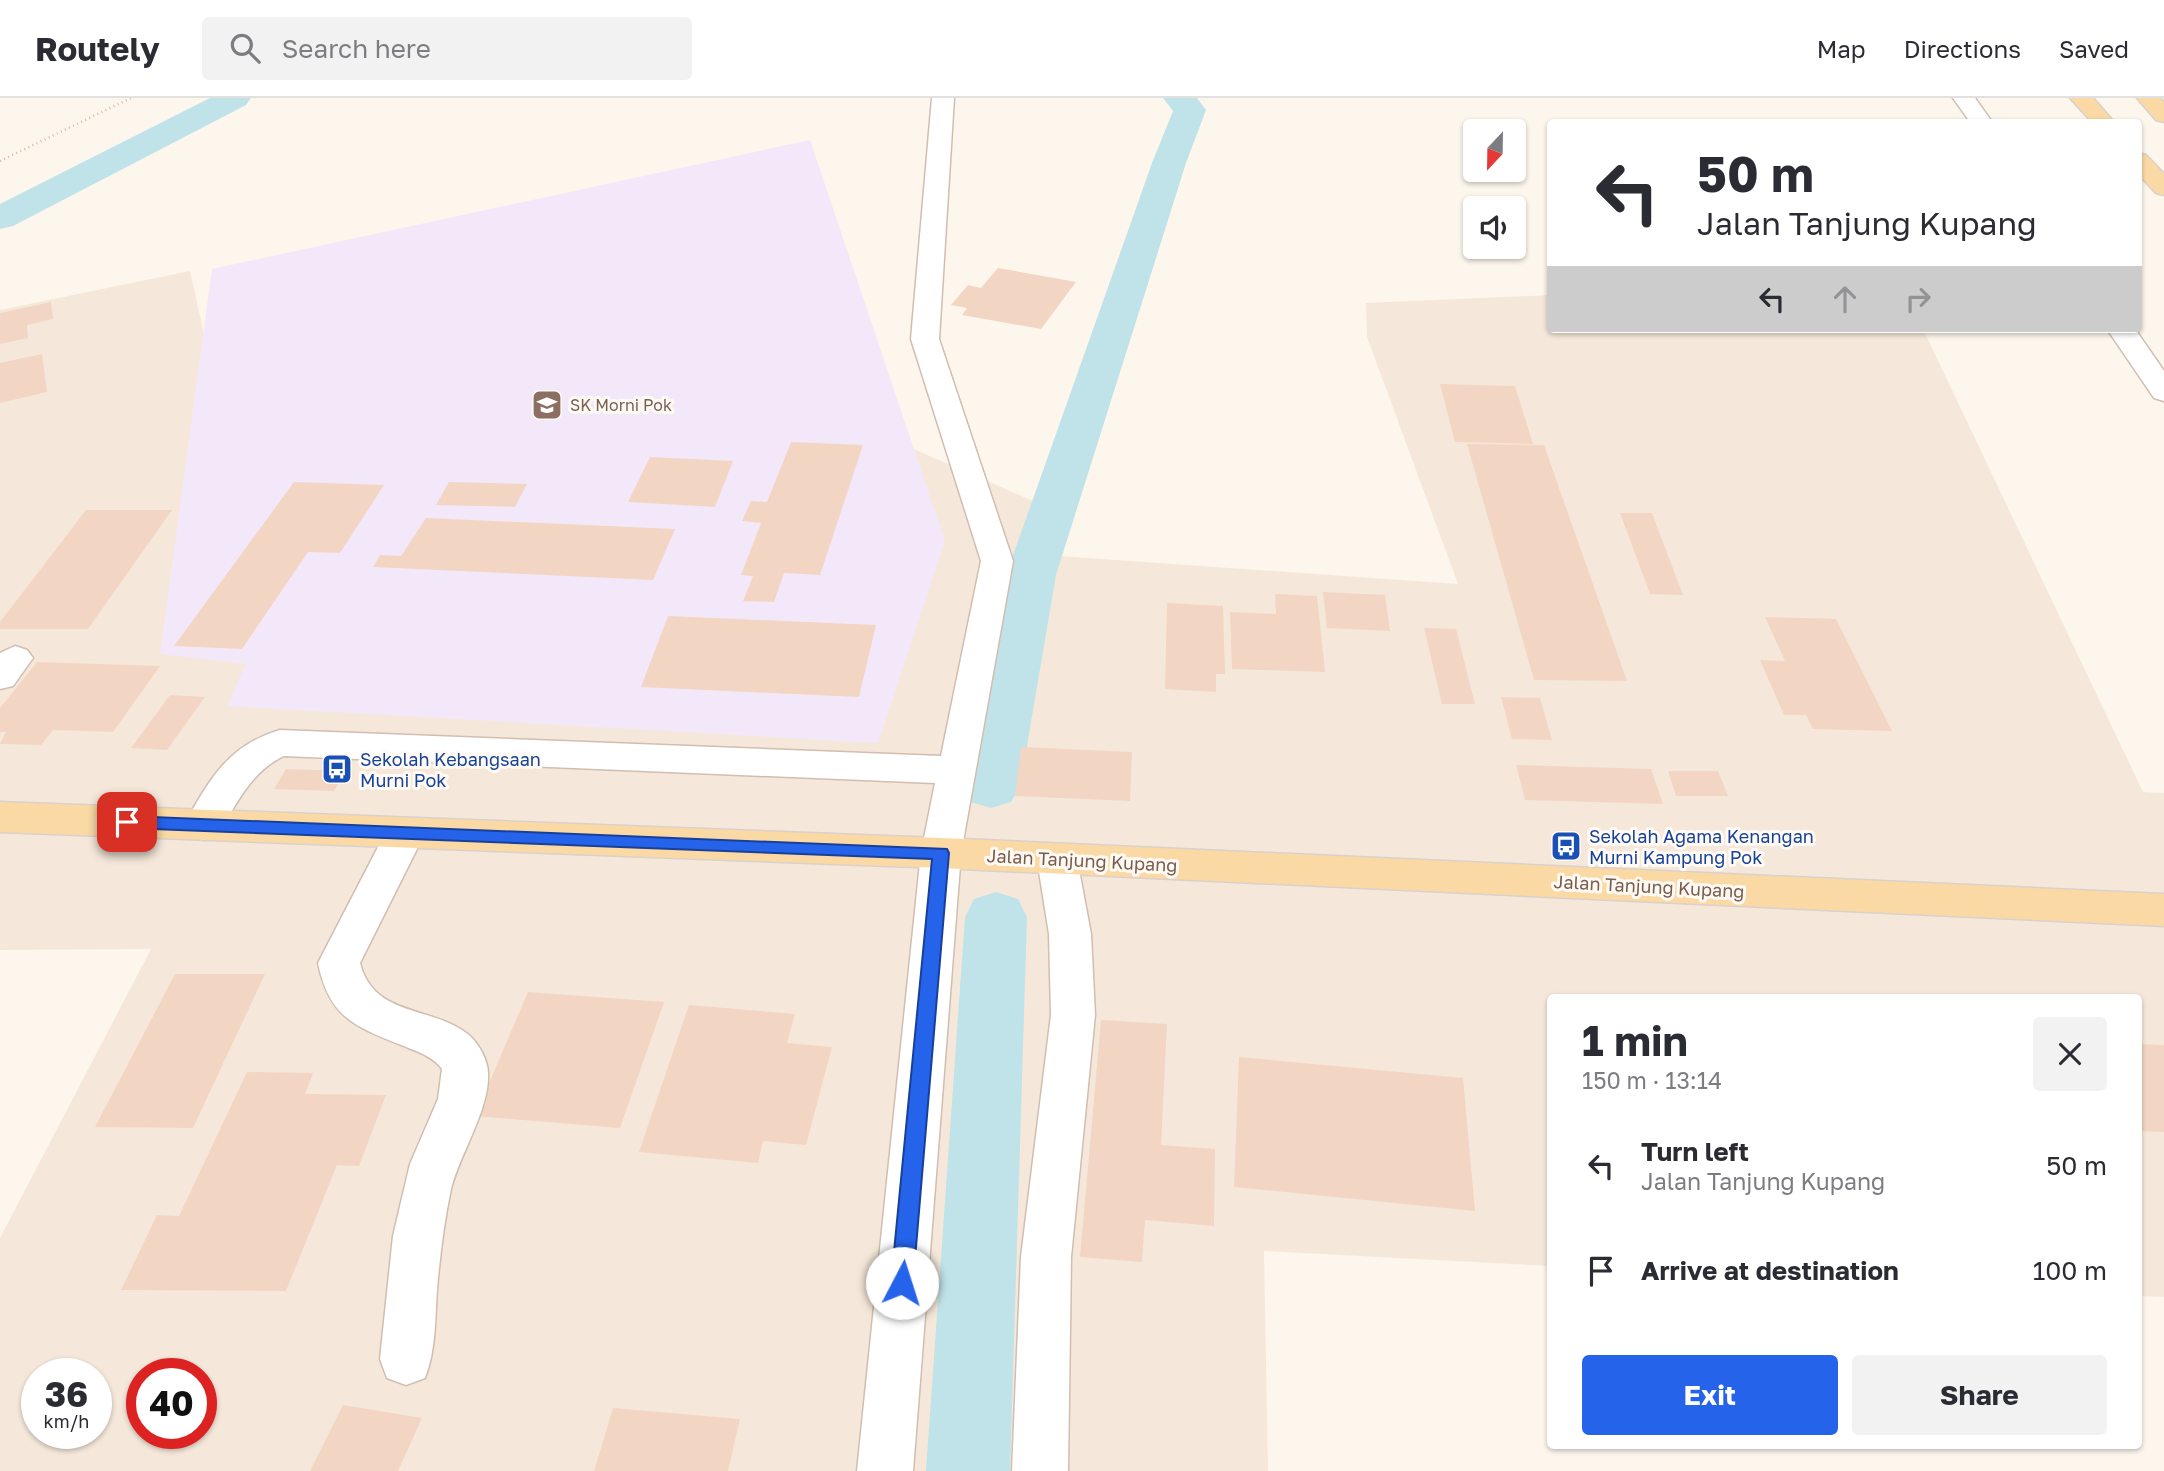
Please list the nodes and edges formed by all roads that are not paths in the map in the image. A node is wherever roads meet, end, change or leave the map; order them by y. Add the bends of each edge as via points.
1 (943, 98) edge
2 (1964, 98) edge
3 (2081, 98) edge
4 (2148, 98) edge
5 (2164, 115) edge
6 (1979, 119) edge
7 (2100, 119) edge
8 (2142, 164) edge
9 (2164, 188) edge
10 (2124, 333) edge
11 (2164, 393) edge
12 (956, 770) junction
13 (0, 817) edge
14 (204, 825) junction
15 (405, 833) junction
16 (941, 853) junction
17 (1057, 859) junction
18 (2164, 911) edge
19 (406, 1359) dead end
20 (885, 1471) edge
21 (1040, 1471) edge

1 - 12 street via 925,339 997,561
2 - 6 street
3 - 7 main road
4 - 5 main road
8 - 9 main road
10 - 11 street
12 - 14 street via 280,743 244,764
12 - 16 street
13 - 14 main road, Jalan Tanjung Kupang
14 - 15 main road, Jalan Tanjung Kupang
15 - 16 main road, Jalan Tanjung Kupang
15 - 19 street via 338,963 339,978 357,1002 398,1027 449,1045 464,1063 467,1079 434,1165 414,1250
16 - 17 main road, Jalan Tanjung Kupang
16 - 20 street
17 - 18 main road, Jalan Tanjung Kupang
17 - 21 street via 1070,934 1073,1015 1046,1257

